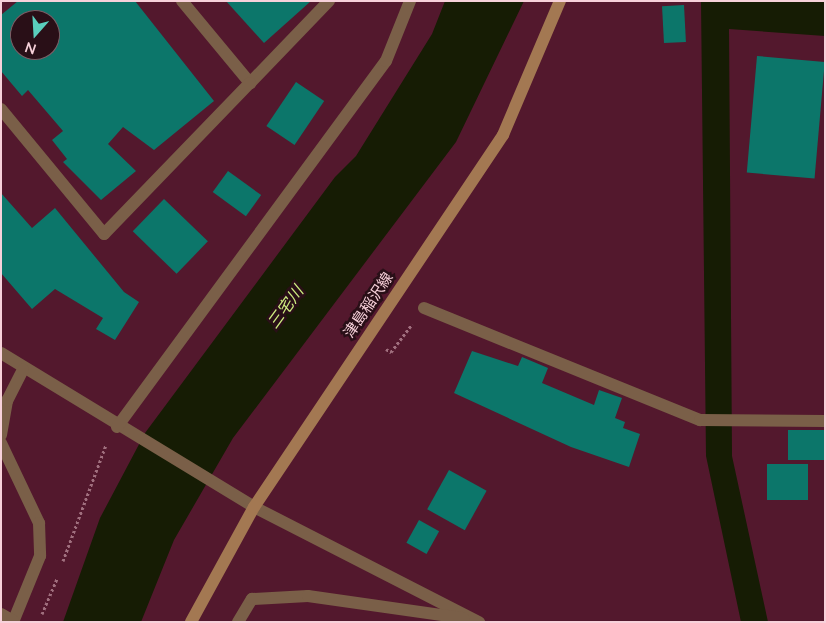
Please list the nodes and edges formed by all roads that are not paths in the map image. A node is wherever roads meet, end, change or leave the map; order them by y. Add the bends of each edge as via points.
1 (182, 1) edge
2 (329, 1) edge
3 (410, 1) edge
4 (560, 1) edge
5 (250, 83) junction
6 (1, 109) edge
7 (424, 308) road end
8 (1, 353) edge
9 (23, 370) junction
10 (825, 421) edge
11 (116, 427) junction
12 (1, 434) edge
13 (1, 443) edge
14 (254, 507) junction
15 (1, 614) edge
16 (476, 620) edge
17 (13, 621) edge
18 (191, 622) edge
19 (238, 622) edge

1 - 5 street
2 - 5 street
3 - 11 street via 386,61
4 - 14 main road, 津島稲沢線 via 503,136
5 - 6 street via 104,234
7 - 10 street via 700,420
8 - 9 street
9 - 11 street
9 - 12 street via 7,401
11 - 14 street
13 - 17 street via 39,523 40,556
14 - 16 street
14 - 18 main road, 津島稲沢線
15 - 17 street
16 - 19 street via 308,596 252,599

